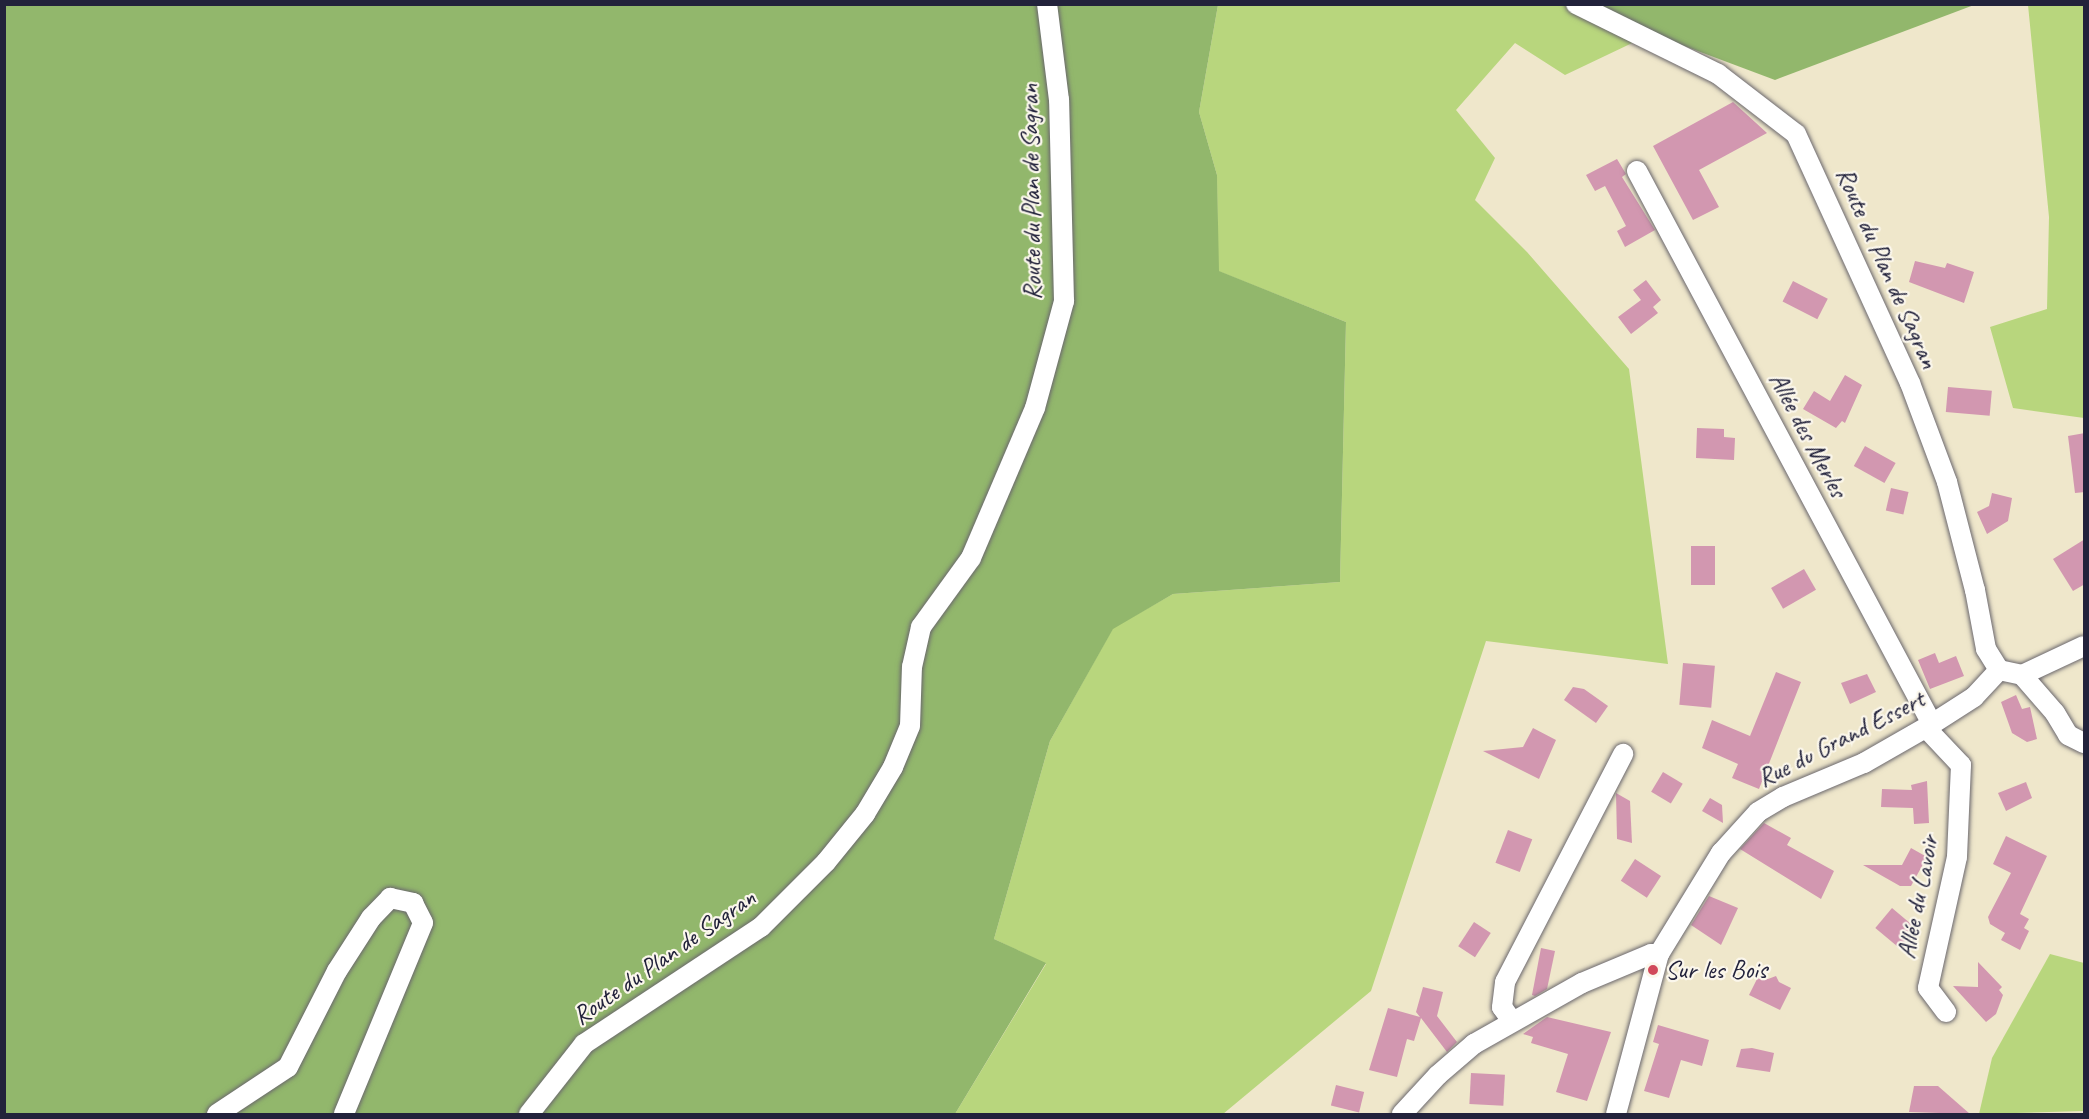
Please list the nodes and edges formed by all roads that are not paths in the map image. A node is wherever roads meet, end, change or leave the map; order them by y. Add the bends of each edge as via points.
1 (1047, 4) edge
2 (1576, 4) edge
3 (1637, 171) dead end
4 (2085, 646) edge
5 (1999, 670) junction
6 (2022, 675) junction
7 (1929, 726) junction
8 (2085, 743) edge
9 (1623, 754) dead end
10 (1659, 954) junction
11 (1946, 1012) dead end
12 (1512, 1021) junction
13 (217, 1114) edge
14 (344, 1114) edge
15 (529, 1114) edge
16 (1402, 1114) edge
17 (1616, 1114) edge

1 - 15 street, Route du Plan de Sagran via 1059,100 1064,301 1035,408 971,558 921,627 912,667 910,726 893,767 865,814 826,862 761,927 584,1044
2 - 5 street, Route du Plan de Sagran via 1718,74 1796,134 1910,383 1947,482 1986,650
3 - 7 street, Allée des Merles
4 - 6 street
5 - 6 street
5 - 7 street, Rue du Grand Essert via 1974,697
6 - 8 street via 2055,713 2068,735
7 - 10 street, Rue du Grand Essert via 1864,763 1783,797 1758,812 1721,853
7 - 11 street, Allée du Lavoir via 1961,765 1957,857 1928,988
9 - 12 street via 1505,982 1502,1007
10 - 12 street via 1582,984
10 - 17 street, Rue du Grand Essert
12 - 16 street via 1474,1044
13 - 14 street via 288,1067 337,971 371,918 390,898 413,903 423,923

